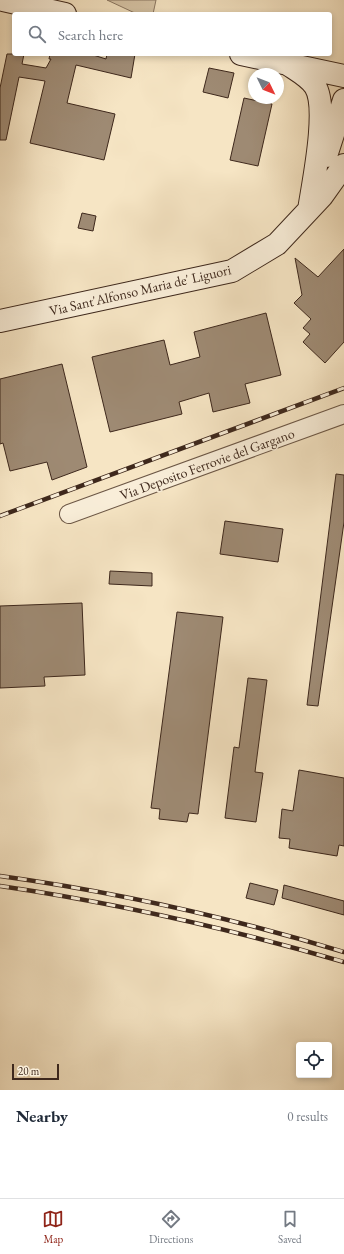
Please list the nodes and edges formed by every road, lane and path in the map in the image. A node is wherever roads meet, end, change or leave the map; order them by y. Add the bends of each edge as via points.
1 (3, 0) edge
2 (65, 0) edge
3 (56, 12) edge
4 (74, 12) edge
5 (250, 56) edge
6 (289, 65) junction
7 (344, 76) edge
8 (344, 100) edge
9 (344, 146) edge
10 (344, 165) edge
11 (316, 203) junction
12 (0, 321) edge
13 (344, 414) edge
14 (69, 514) dead end

1 - 3 main road
2 - 4 main road
5 - 6 main road
6 - 7 main road
6 - 11 main road via 309,78 316,87 320,105
8 - 11 main road
9 - 11 main road, Via Sant'Alfonso Maria de' Liguori
10 - 11 main road
11 - 12 main road, Via Sant'Alfonso Maria de' Liguori via 277,244 232,271
13 - 14 street, Via Deposito Ferrovie del Gargano

